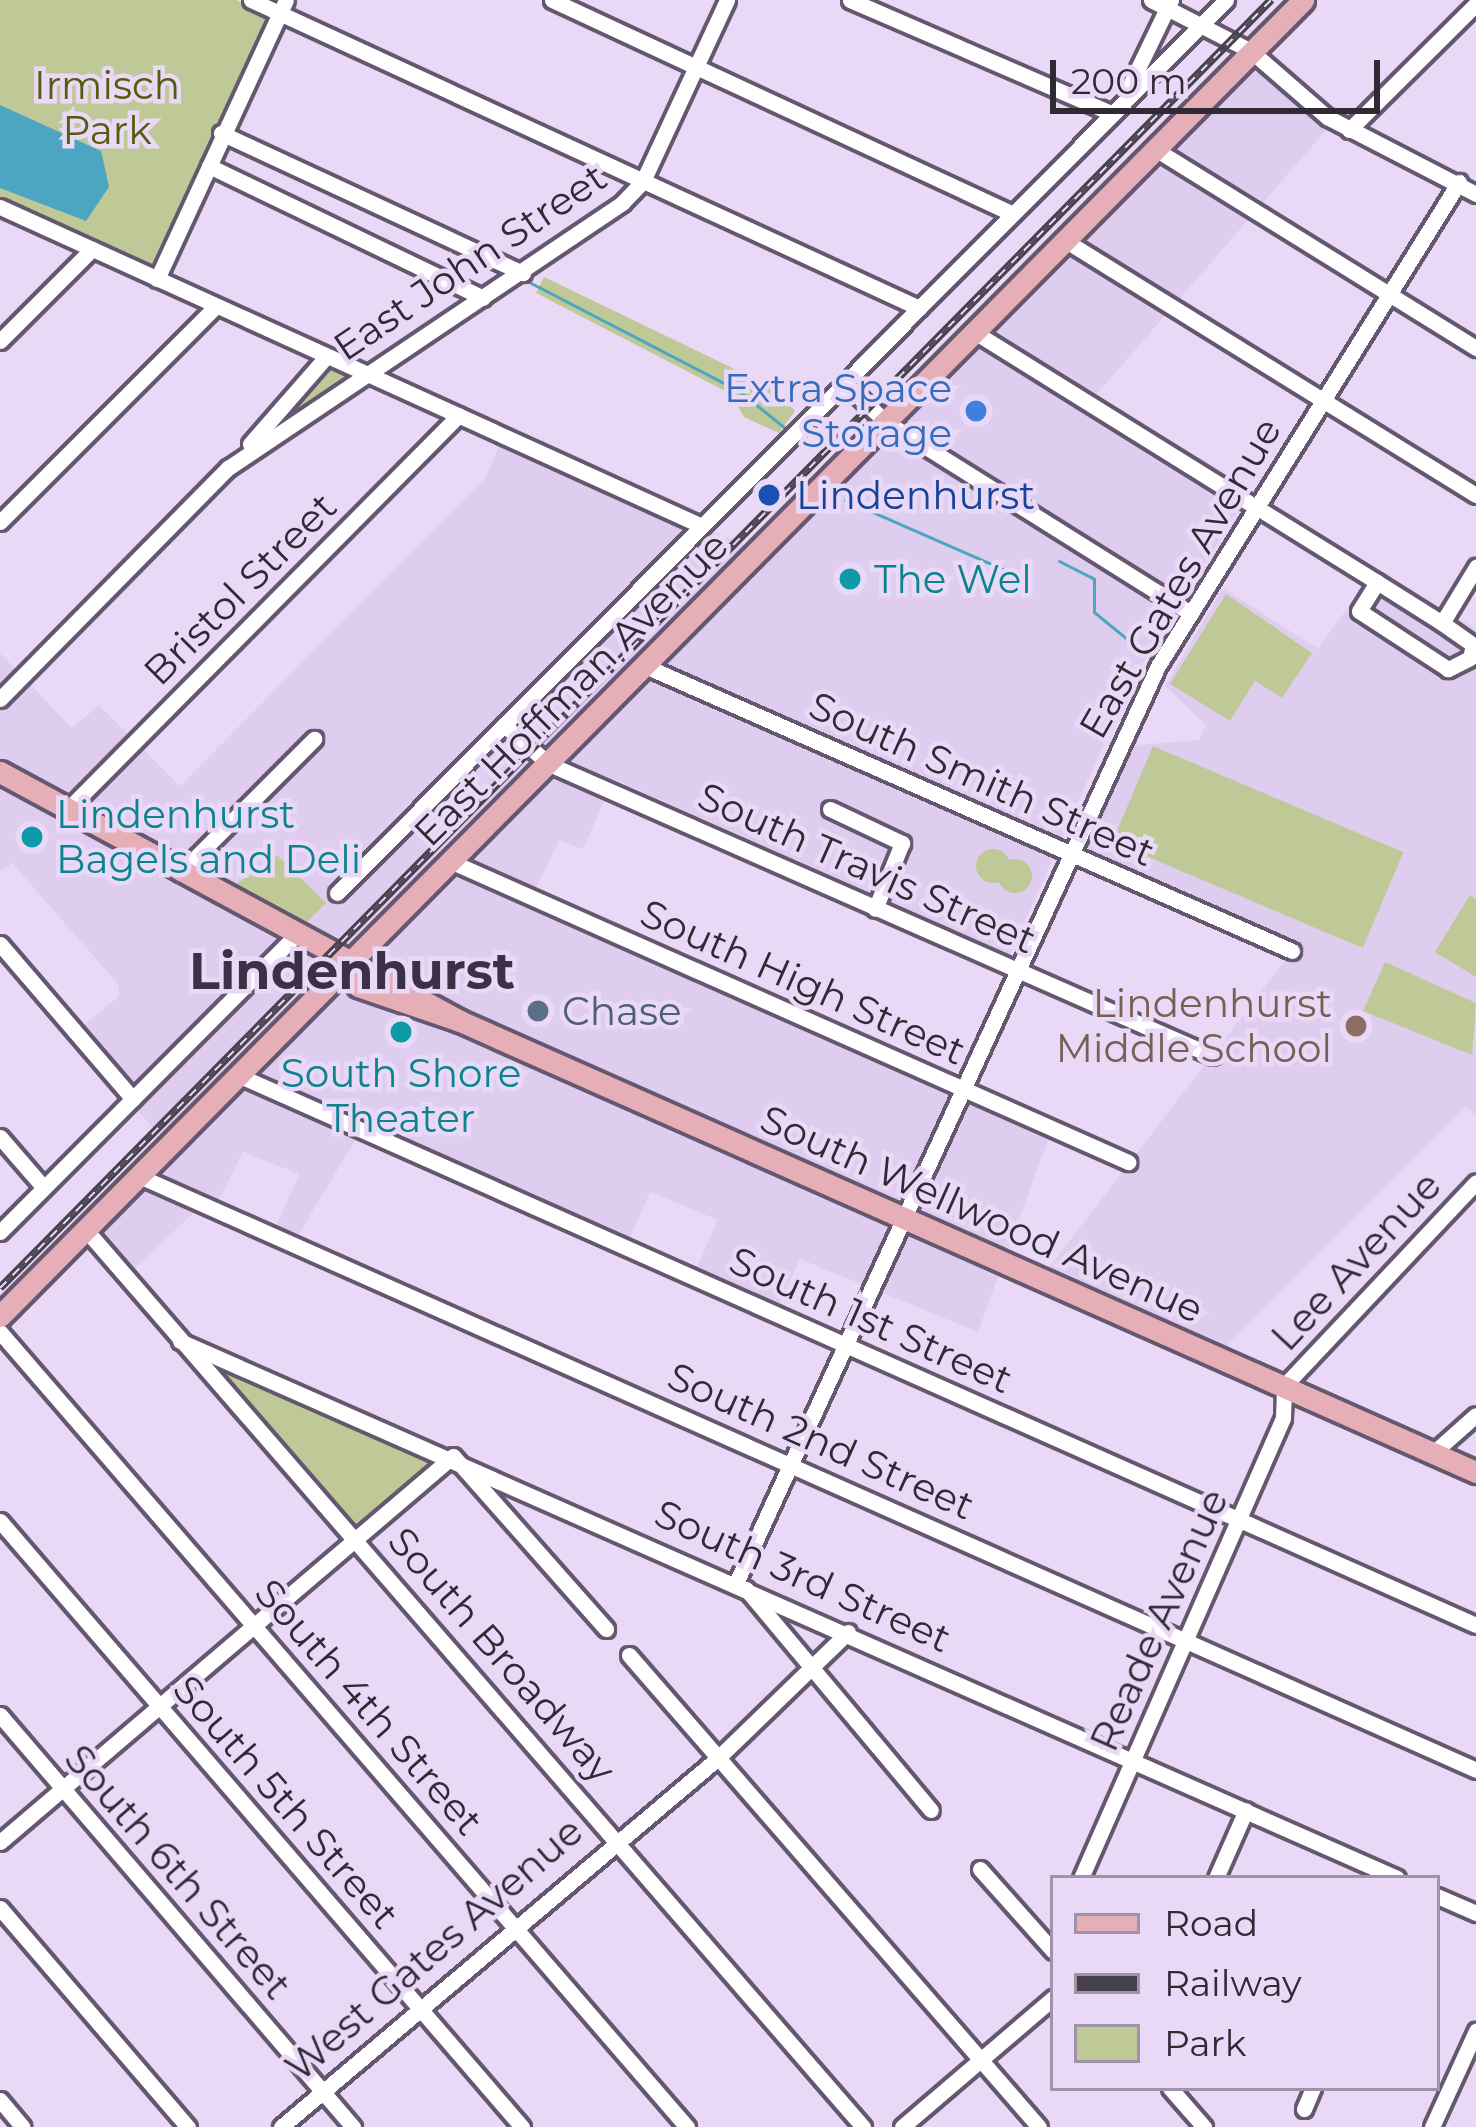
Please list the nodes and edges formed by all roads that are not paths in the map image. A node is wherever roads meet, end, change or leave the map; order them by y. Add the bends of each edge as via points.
1 (251, 0) edge
2 (552, 0) edge
3 (727, 0) edge
4 (850, 0) edge
5 (1151, 0) edge
6 (1226, 0) edge
7 (1303, 0) edge
8 (1169, 4) edge
9 (1476, 6) edge
10 (283, 7) edge
11 (1201, 24) junction
12 (1251, 51) junction
13 (697, 68) junction
14 (1107, 119) junction
15 (1348, 130) junction
16 (221, 133) junction
17 (1155, 148) junction
18 (209, 166) junction
19 (644, 181) junction
20 (1459, 182) junction
21 (1476, 194) edge
22 (0, 207) edge
23 (1013, 214) junction
24 (1066, 241) junction
25 (92, 249) junction
26 (523, 272) junction
27 (157, 279) junction
28 (1389, 294) junction
29 (483, 298) junction
30 (214, 308) junction
31 (919, 308) junction
32 (976, 332) junction
33 (0, 341) edge
34 (1476, 348) edge
35 (326, 358) junction
36 (365, 375) junction
37 (843, 382) junction
38 (1322, 400) junction
39 (459, 416) junction
40 (886, 422) junction
41 (228, 468) junction
42 (1476, 495) edge
43 (1256, 507) junction
44 (0, 522) edge
45 (702, 526) junction
46 (1476, 567) edge
47 (1377, 582) junction
48 (1191, 614) junction
49 (1442, 622) junction
50 (645, 666) junction
51 (0, 699) edge
52 (504, 725) junction
53 (314, 739) dead end
54 (549, 764) junction
55 (0, 772) edge
56 (830, 809) dead end
57 (67, 810) junction
58 (1067, 854) junction
59 (452, 862) junction
60 (180, 873) junction
61 (337, 893) dead end
62 (875, 909) junction
63 (293, 938) junction
64 (0, 944) edge
65 (1292, 951) dead end
66 (347, 968) junction
67 (1015, 969) junction
68 (1213, 1056) dead end
69 (239, 1076) junction
70 (962, 1089) junction
71 (134, 1099) junction
72 (0, 1137) edge
73 (1128, 1162) dead end
74 (139, 1176) junction
75 (1476, 1182) edge
76 (44, 1188) junction
77 (901, 1221) junction
78 (86, 1230) junction
79 (0, 1232) edge
80 (0, 1316) edge
81 (0, 1332) edge
82 (180, 1341) junction
83 (848, 1346) junction
84 (1284, 1386) junction
85 (1476, 1415) edge
86 (1433, 1453) junction
87 (453, 1456) junction
88 (795, 1465) junction
89 (1476, 1472) edge
90 (1240, 1520) junction
91 (0, 1521) edge
92 (357, 1538) junction
93 (741, 1586) junction
94 (1476, 1625) edge
95 (254, 1626) junction
96 (606, 1629) dead end
97 (848, 1631) junction
98 (1187, 1640) junction
99 (629, 1655) dead end
100 (809, 1674) junction
101 (159, 1707) junction
102 (0, 1715) edge
103 (718, 1758) junction
104 (1133, 1759) junction
105 (1476, 1770) edge
106 (63, 1788) junction
107 (931, 1810) dead end
108 (1246, 1810) junction
109 (615, 1835) junction
110 (0, 1842) edge
111 (980, 1869) dead end
112 (1082, 1875) edge
113 (1217, 1875) edge
114 (1389, 1875) edge
115 (1440, 1897) edge
116 (0, 1908) edge
117 (1476, 1913) edge
118 (513, 1924) junction
119 (1050, 1949) edge
120 (1050, 2000) edge
121 (419, 2006) junction
122 (1476, 2031) edge
123 (980, 2058) junction
124 (322, 2091) junction
125 (1173, 2091) edge
126 (1312, 2091) edge
127 (0, 2100) edge
128 (1304, 2109) dead end
129 (23, 2127) edge
130 (188, 2127) edge
131 (280, 2127) edge
132 (353, 2127) edge
133 (522, 2127) edge
134 (687, 2127) edge
135 (863, 2127) edge
136 (902, 2127) edge
137 (1039, 2127) edge
138 (1204, 2127) edge
139 (1432, 2127) edge

1 - 10 street
2 - 13 street
3 - 13 street, East John Street
4 - 14 street
5 - 8 street
6 - 11 street, East Hoffman Avenue
7 - 12 main road, East Hoffman Avenue
8 - 11 street
8 - 14 street
9 - 15 street
10 - 16 street
10 - 19 street
11 - 12 street
11 - 14 street, East Hoffman Avenue
12 - 15 street
12 - 17 main road, East Hoffman Avenue
13 - 19 street, East John Street
13 - 23 street
14 - 23 street, East Hoffman Avenue
15 - 20 street
16 - 18 street
16 - 26 street
17 - 24 main road, East Hoffman Avenue
17 - 28 street
18 - 27 street
18 - 29 street
19 - 26 street, East John Street
19 - 31 street
20 - 21 street
20 - 28 street, East Gates Avenue
22 - 25 street
23 - 31 street, East Hoffman Avenue
24 - 32 main road, East Hoffman Avenue
24 - 38 street
25 - 27 street
25 - 33 street
26 - 29 street, East John Street
27 - 30 street
28 - 34 street
28 - 38 street, East Gates Avenue
29 - 36 street, East John Street
30 - 35 street
30 - 44 street
31 - 37 street, East Hoffman Avenue
32 - 40 main road, East Hoffman Avenue
32 - 43 street
35 - 36 street
35 - 41 street, East John Street
36 - 39 street
36 - 41 street, East John Street
37 - 40 street
37 - 45 street, East Hoffman Avenue
38 - 42 street
38 - 43 street, East Gates Avenue
39 - 45 street
39 - 57 street, Bristol Street
40 - 48 street
40 - 50 main road, East Hoffman Avenue
41 - 51 street, East John Street
43 - 47 street
43 - 48 street, East Gates Avenue
45 - 52 street, East Hoffman Avenue
46 - 49 street
47 - 49 street
47 - 49 street via 1359,611 1457,668 1474,648
48 - 58 street, East Gates Avenue
50 - 54 main road, East Hoffman Avenue
50 - 58 street, South Smith Street
52 - 54 street, South Travis Street
52 - 61 street, East Hoffman Avenue
53 - 60 street
54 - 59 main road, East Hoffman Avenue
54 - 62 street, South Travis Street
55 - 57 main road, South Wellwood Avenue
56 - 62 street via 904,847
57 - 60 main road, South Wellwood Avenue
58 - 65 street, South Smith Street
58 - 67 street, East Gates Avenue
59 - 66 main road, East Hoffman Avenue
59 - 70 street, South High Street
60 - 63 main road, South Wellwood Avenue
62 - 67 street, South Travis Street
63 - 66 main road, South Wellwood Avenue
63 - 71 street
64 - 71 street
66 - 69 main road, East Hoffman Avenue
66 - 77 main road, South Wellwood Avenue via 370,969 460,1021
67 - 68 street, South Travis Street
67 - 70 street, East Gates Avenue
69 - 74 main road, East Hoffman Avenue
69 - 83 street, South 1st Street
70 - 73 street, South High Street
70 - 77 street, East Gates Avenue
71 - 76 street
72 - 76 street
74 - 78 main road, East Hoffman Avenue
74 - 88 street, South 2nd Street
75 - 84 street, Lee Avenue
76 - 79 street
77 - 83 street
77 - 84 main road, South Wellwood Avenue
78 - 80 main road, East Hoffman Avenue
78 - 82 street, South Broadway
81 - 95 street, South 4th Street
82 - 87 street, South 3rd Street
82 - 92 street, South Broadway
83 - 88 street
83 - 90 street, South 1st Street
84 - 86 main road, South Wellwood Avenue
84 - 90 street, Reade Avenue via 1283,1418
85 - 86 street
86 - 89 main road, South Wellwood Avenue
87 - 92 street
87 - 93 street, South 3rd Street
87 - 96 street
88 - 93 street
88 - 98 street, South 2nd Street
90 - 94 street, South 1st Street
90 - 98 street, Reade Avenue
91 - 101 street, South 5th Street
92 - 95 street
92 - 109 street, South Broadway
93 - 97 street, South 3rd Street
93 - 100 street
95 - 101 street
95 - 118 street, South 4th Street
97 - 100 street, West Gates Avenue
97 - 104 street, South 3rd Street
98 - 104 street, Reade Avenue
98 - 105 street, South 2nd Street
99 - 103 street
100 - 103 street, West Gates Avenue
100 - 107 street
101 - 106 street
101 - 121 street, South 5th Street
102 - 106 street, South 6th Street
103 - 109 street, West Gates Avenue
103 - 123 street
104 - 108 street, South 3rd Street
104 - 112 street, Reade Avenue
106 - 110 street
106 - 124 street, South 6th Street
108 - 113 street
108 - 114 street, South 3rd Street
109 - 118 street, West Gates Avenue
109 - 135 street, South Broadway
111 - 119 street
115 - 117 street
116 - 130 street
118 - 121 street, West Gates Avenue
118 - 134 street, South 4th Street
120 - 123 street
121 - 124 street, West Gates Avenue
121 - 133 street, South 5th Street
122 - 139 street
123 - 136 street
123 - 137 street
124 - 131 street, West Gates Avenue
124 - 132 street, South 6th Street
125 - 138 street
126 - 128 street
127 - 129 street

